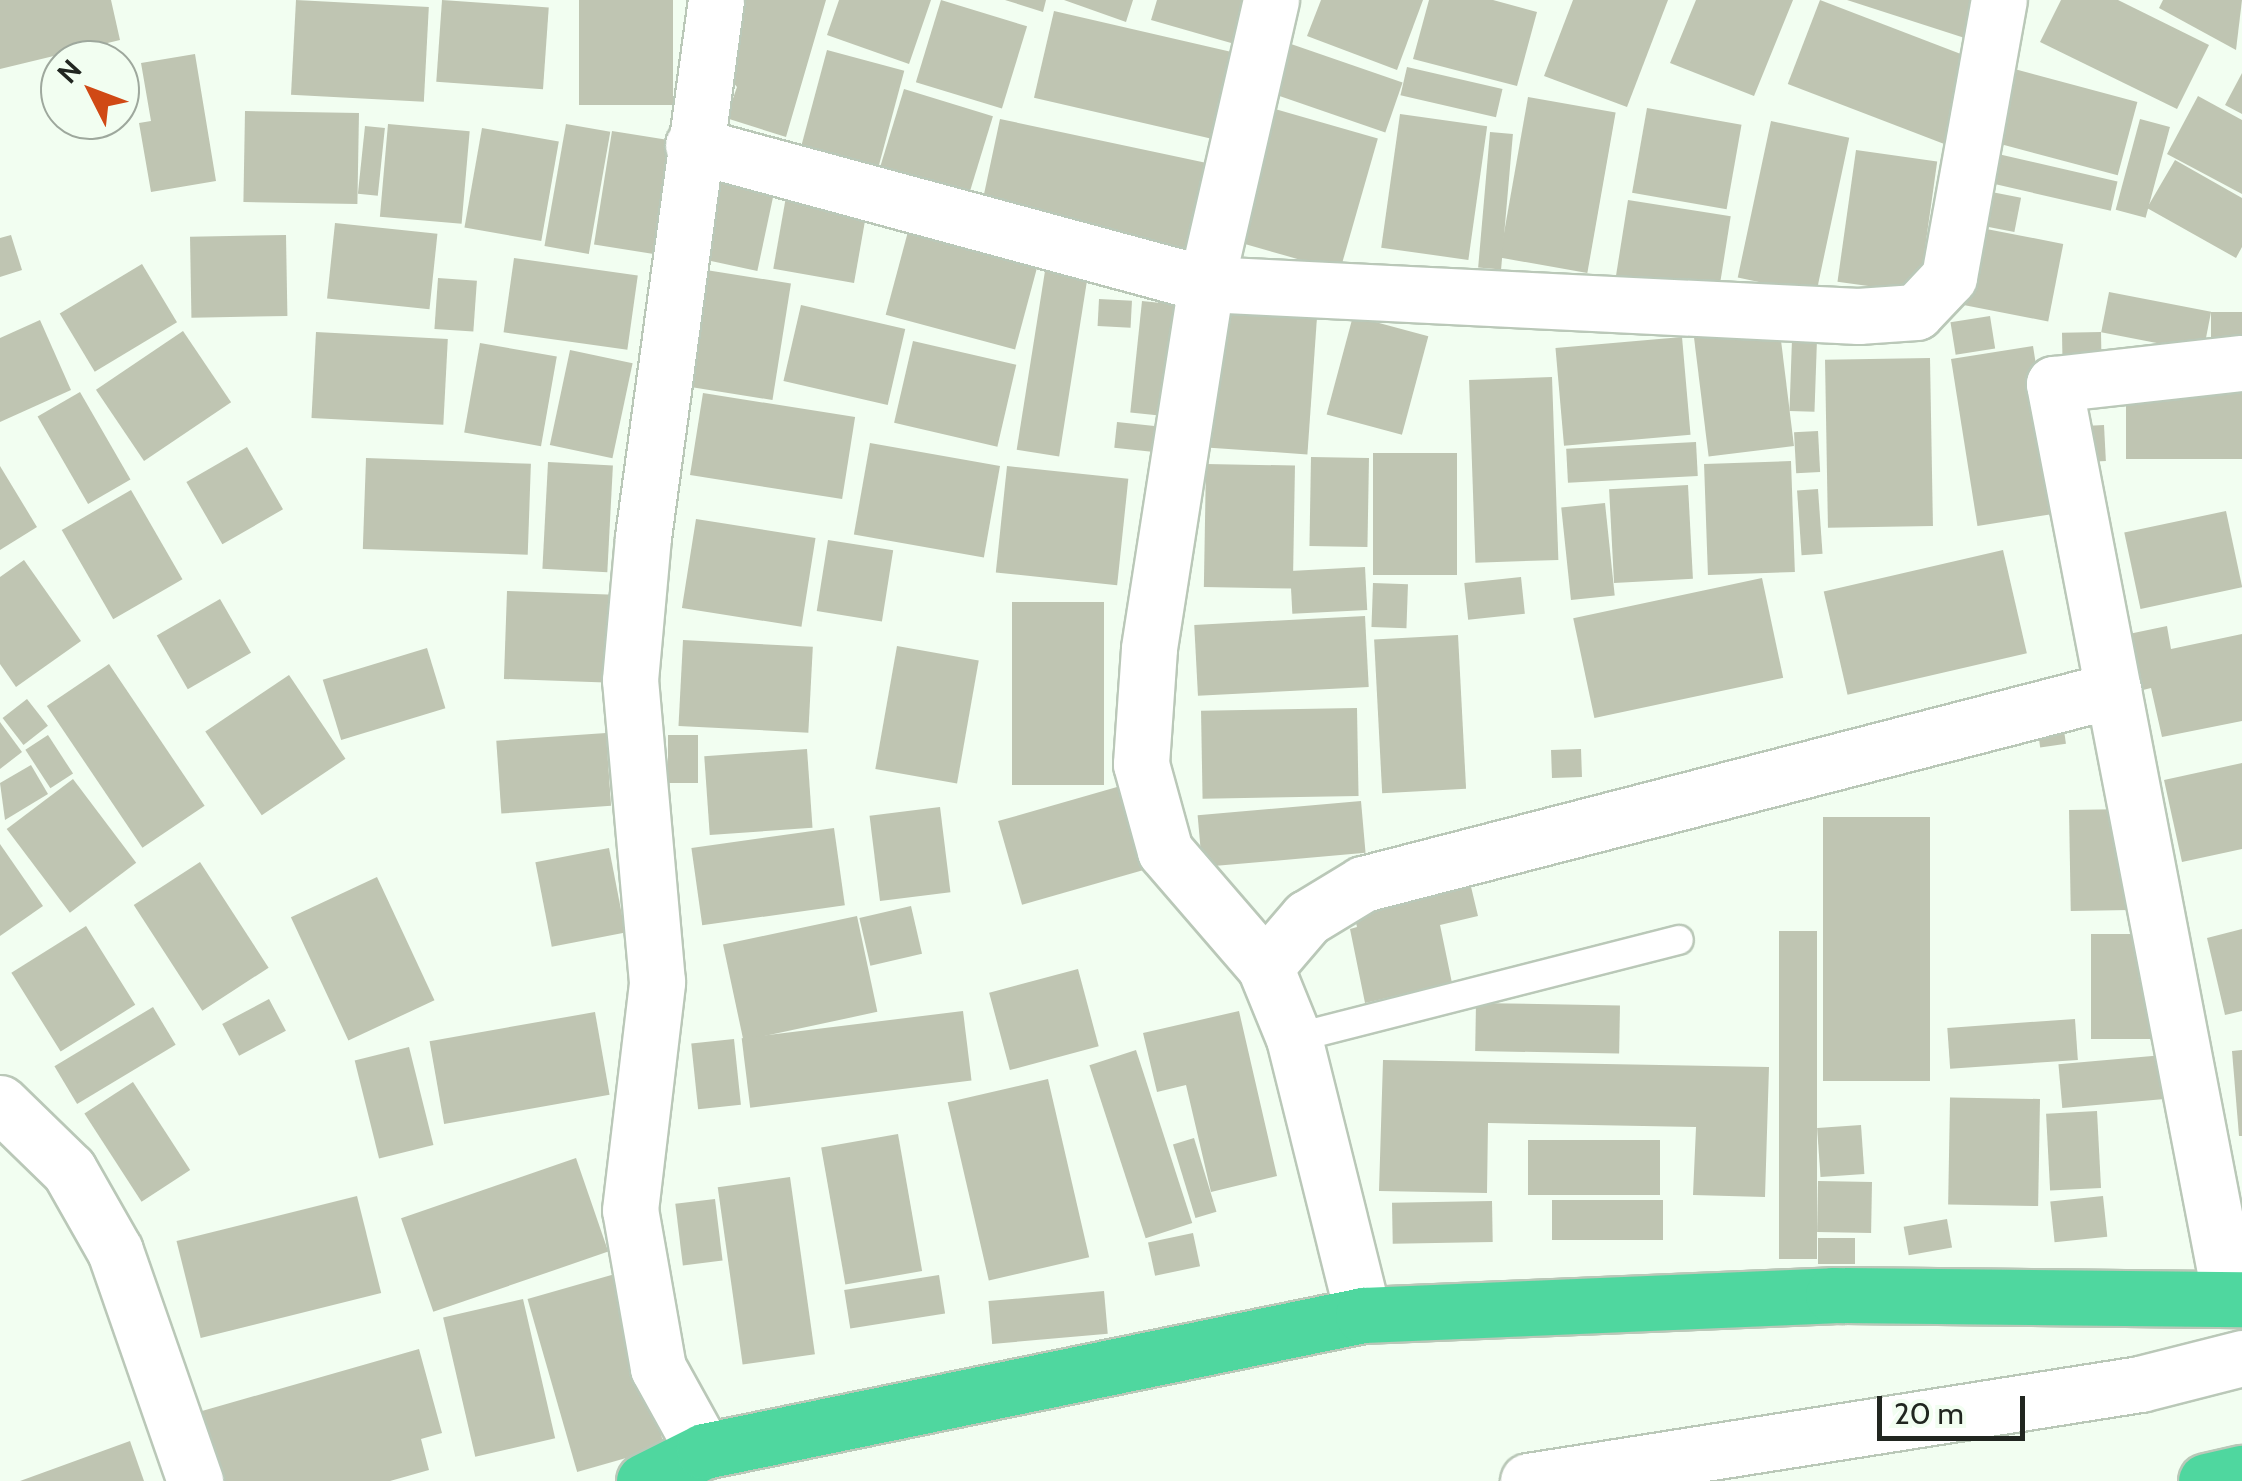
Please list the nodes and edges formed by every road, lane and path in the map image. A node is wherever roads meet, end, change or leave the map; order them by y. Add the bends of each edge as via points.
1 (716, 0) edge
2 (1271, 0) edge
3 (1999, 0) edge
4 (693, 145) junction
5 (1206, 284) junction
6 (2242, 363) edge
7 (2112, 690) junction
8 (1679, 940) dead end
9 (1265, 967) junction
10 (1294, 1038) junction
11 (0, 1103) edge
12 (2236, 1298) edge
13 (1362, 1315) junction
14 (2242, 1358) edge
15 (704, 1451) junction
16 (2242, 1473) edge
17 (196, 1481) edge
18 (644, 1481) edge
19 (1528, 1481) edge
20 (2206, 1481) edge

1 - 4 street
2 - 5 street
3 - 5 street via 1949,277 1916,312 1858,316
4 - 5 street
4 - 15 street via 630,680 657,982 630,1210 658,1368
5 - 9 street via 1149,650 1141,764 1164,851
6 - 7 street via 2054,384
7 - 9 street via 1363,884 1306,918
7 - 12 street
8 - 10 lane
9 - 10 street
10 - 13 street
11 - 17 street via 68,1170 115,1250
12 - 13 highway via 1832,1294
13 - 15 highway
14 - 19 street via 2140,1384
15 - 18 highway
16 - 20 highway

